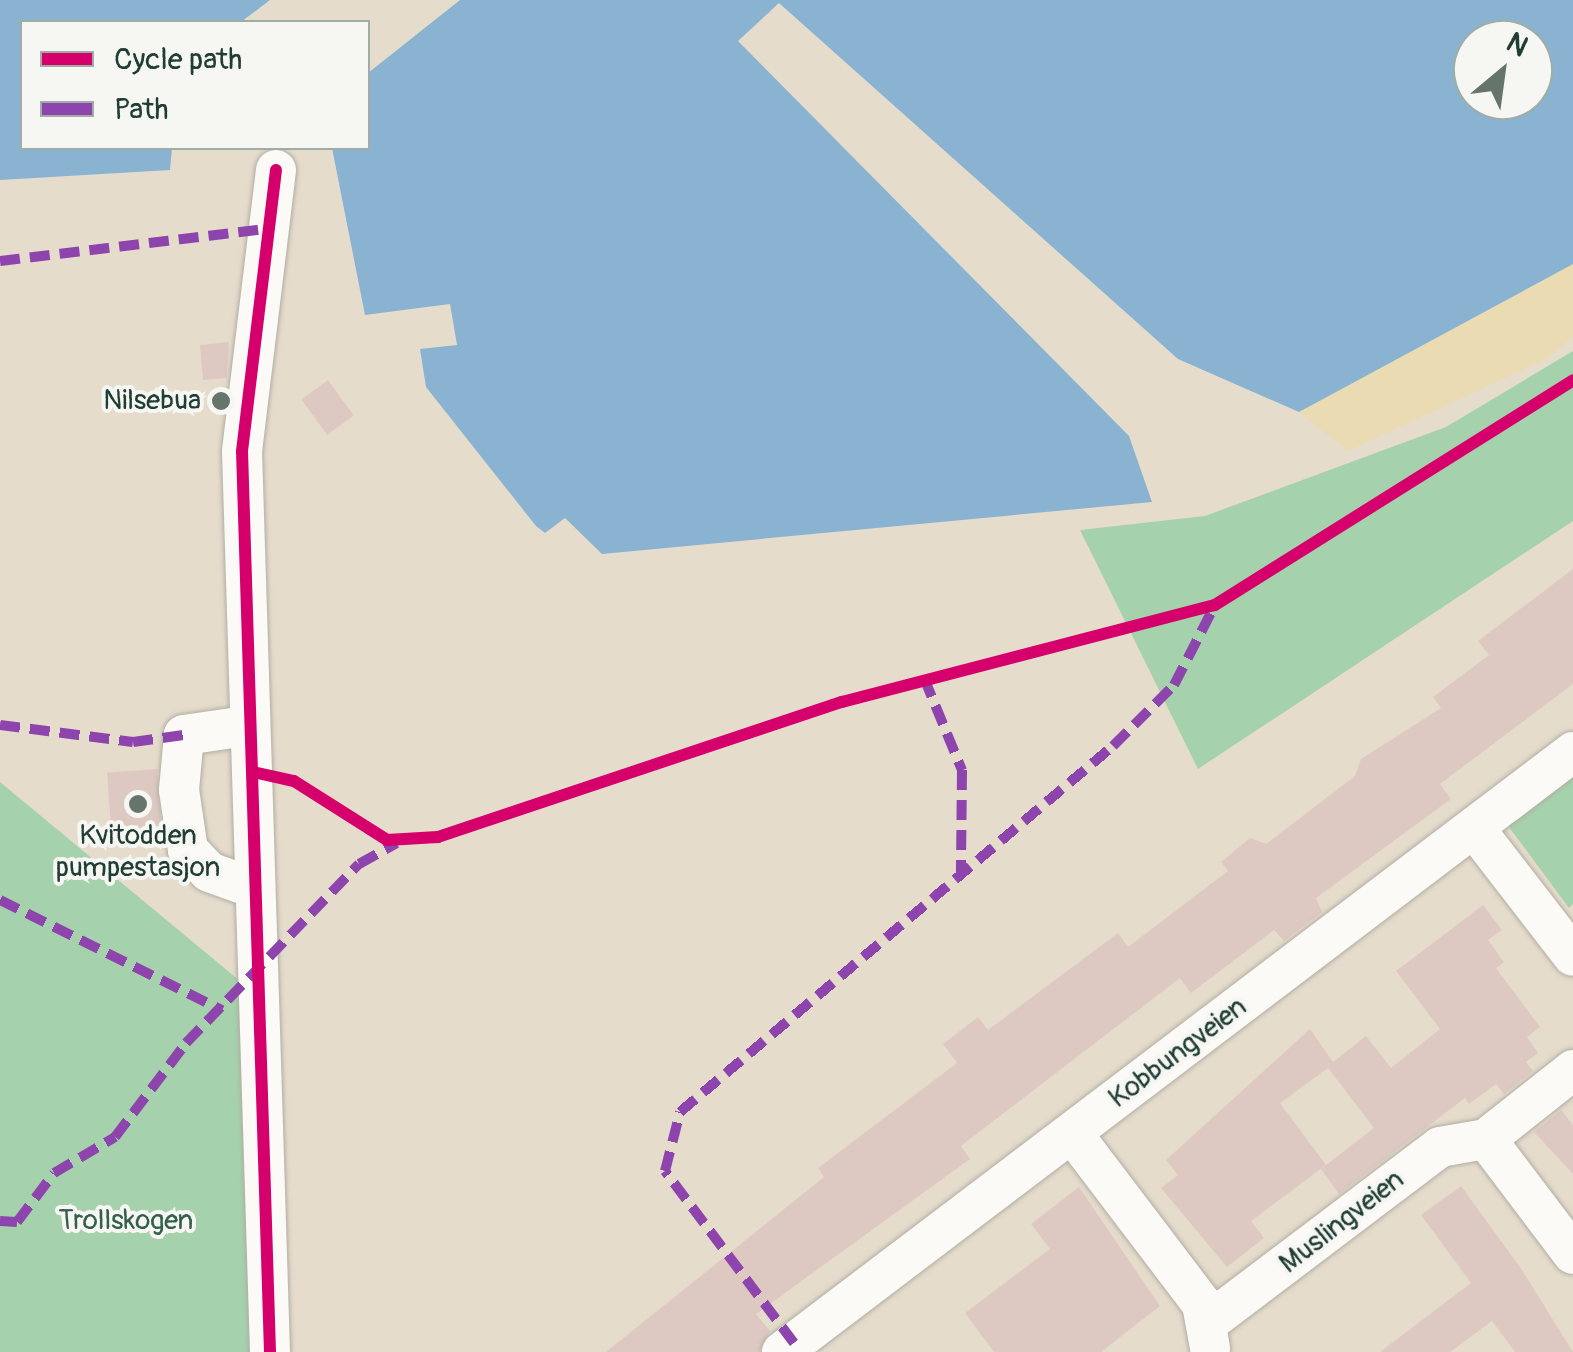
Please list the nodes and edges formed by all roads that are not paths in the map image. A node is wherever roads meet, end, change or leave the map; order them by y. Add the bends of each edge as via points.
1 (276, 170) dead end
2 (246, 726) junction
3 (1573, 752) edge
4 (1475, 829) junction
5 (252, 887) junction
6 (1573, 956) edge
7 (1573, 1070) edge
8 (1072, 1133) junction
9 (1486, 1139) junction
10 (1573, 1254) edge
11 (1208, 1338) edge
12 (270, 1352) edge
13 (782, 1352) edge

1 - 2 street via 242,451
2 - 5 street
2 - 5 street via 184,735 179,790 188,850 209,872
3 - 4 street, Kobbungveien
4 - 6 street
4 - 8 street, Kobbungveien
5 - 12 street
7 - 9 street
8 - 11 street, Muslingveien via 1189,1283
8 - 13 street, Kobbungveien
9 - 10 street
9 - 11 street, Muslingveien via 1431,1153

